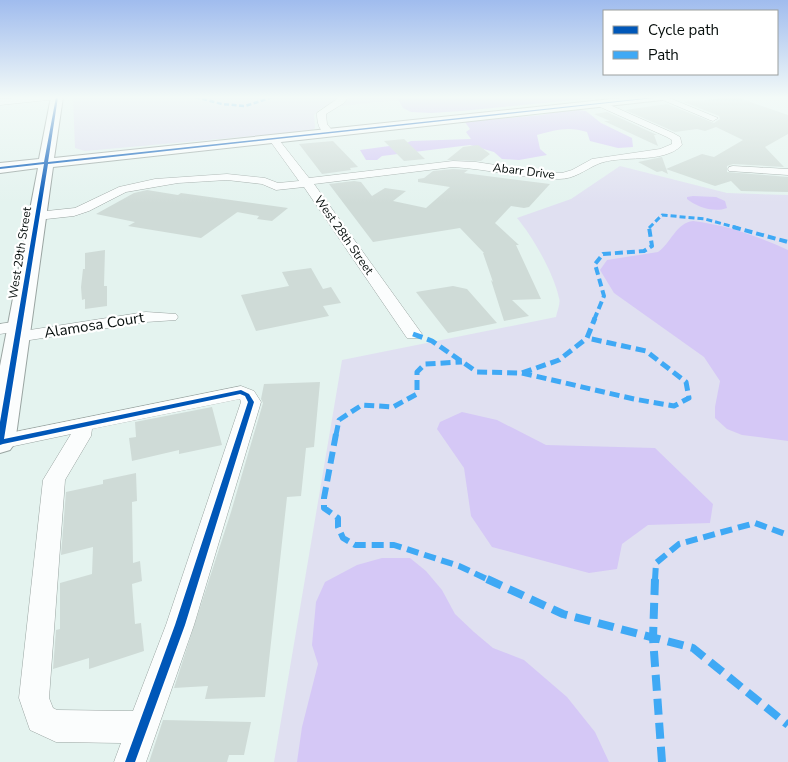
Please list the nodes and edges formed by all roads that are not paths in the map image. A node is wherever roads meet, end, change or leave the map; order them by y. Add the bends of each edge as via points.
1 (51, 133) edge
2 (329, 133) joint
3 (333, 133) edge
4 (664, 133) edge
5 (273, 138) junction
6 (46, 163) junction
7 (0, 168) edge
8 (733, 169) dead end
9 (788, 172) edge
10 (306, 182) junction
11 (37, 216) junction
12 (170, 317) dead end
13 (12, 330) edge
14 (412, 334) dead end
15 (83, 425) junction
16 (0, 443) edge
17 (142, 727) junction
18 (130, 762) edge

1 - 6 main road, West 29th Street
2 - 3 main road
2 - 5 main road
4 - 10 street, Abarr Drive via 677,139 677,145 662,152 596,161 576,173 562,176 453,164
5 - 6 main road
5 - 10 street, West 28th Street
6 - 7 main road
6 - 11 main road, West 29th Street
8 - 9 street
10 - 11 street via 276,187 268,181 229,176 173,182 123,189 79,211
10 - 14 street, West 28th Street
11 - 13 main road, West 29th Street
12 - 13 street, Alamosa Court via 146,316
13 - 16 main road, West 29th Street
15 - 16 street
15 - 17 street via 81,436 54,480 34,698 41,719 56,726
15 - 17 street via 241,392 251,402 180,625
17 - 18 street

